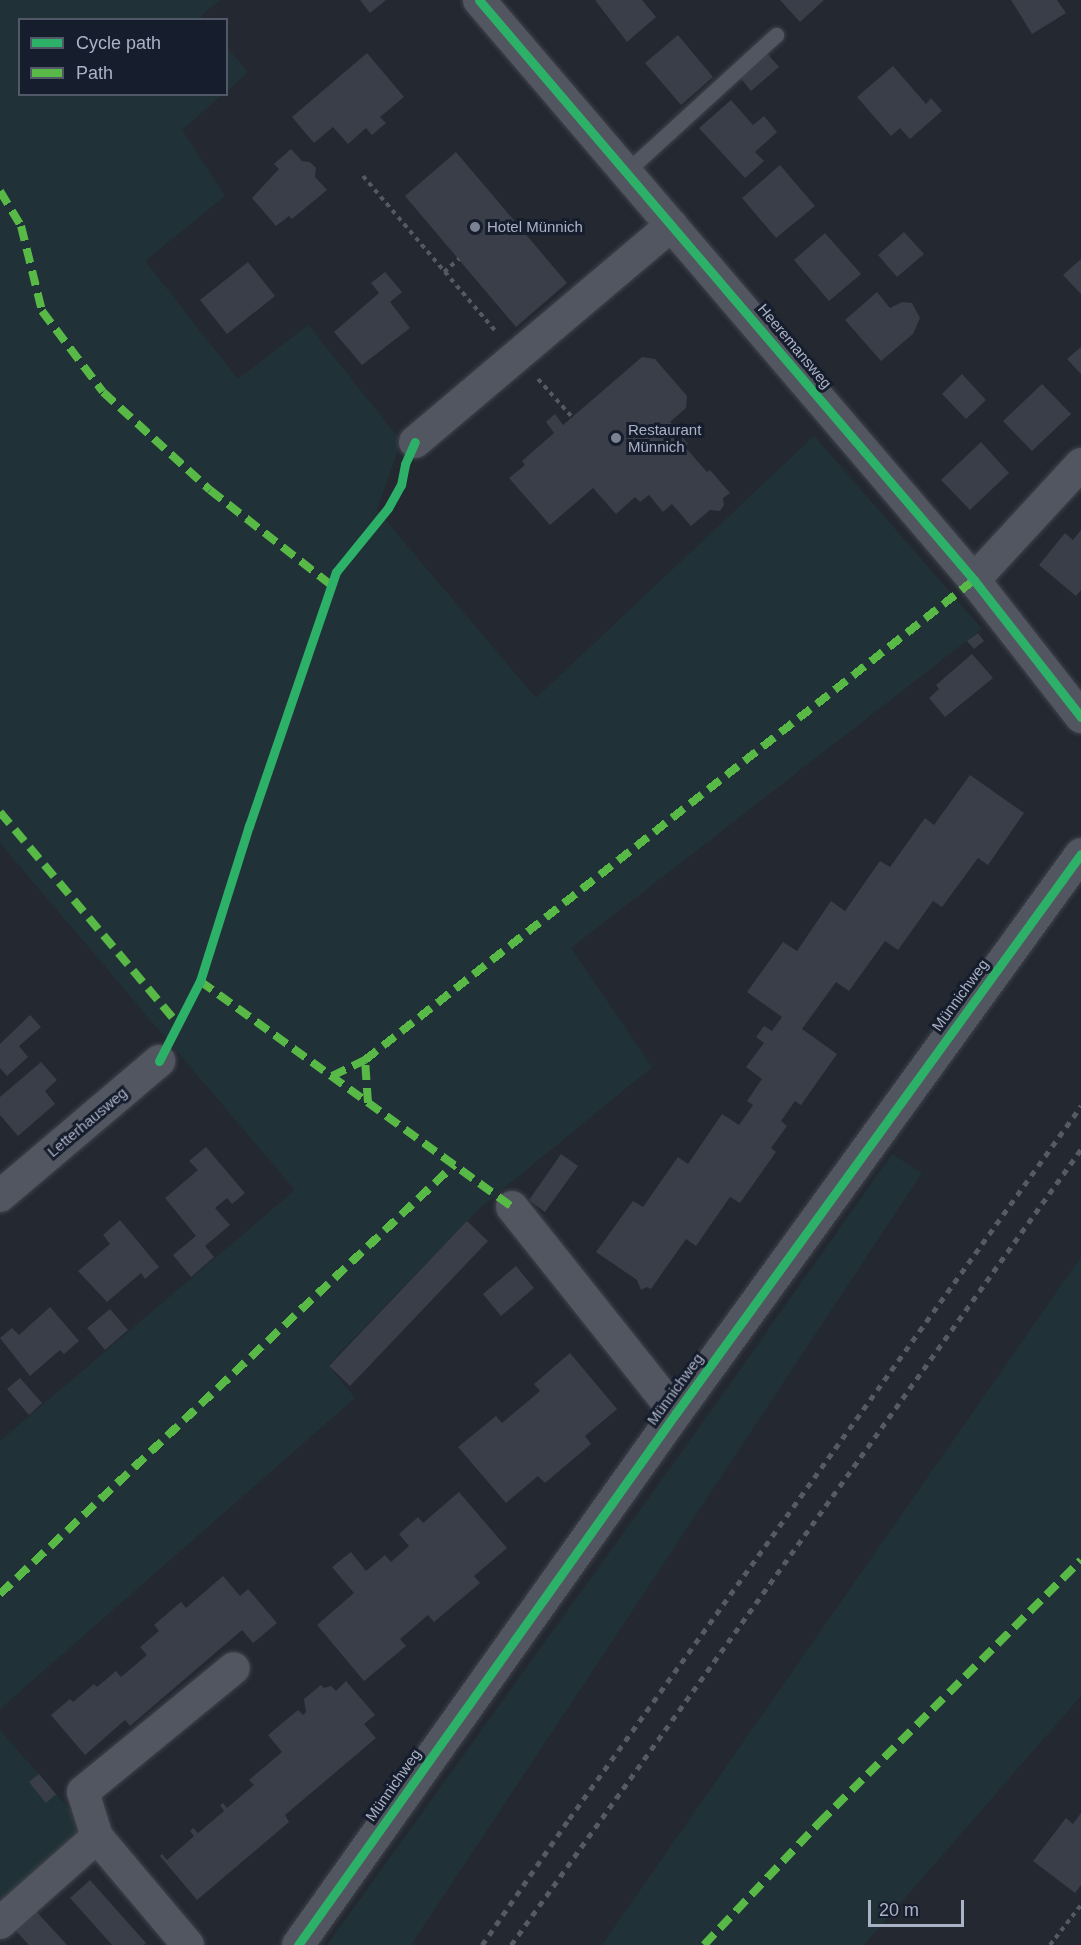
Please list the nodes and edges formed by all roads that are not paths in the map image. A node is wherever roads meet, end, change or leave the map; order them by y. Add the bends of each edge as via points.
1 (478, 0) edge
2 (776, 35) dead end
3 (627, 171) junction
4 (672, 225) junction
5 (415, 442) dead end
6 (1081, 464) edge
7 (974, 580) junction
8 (1081, 717) edge
9 (1081, 854) edge
10 (159, 1060) dead end
11 (5, 1182) edge
12 (512, 1207) dead end
13 (676, 1413) junction
14 (234, 1668) dead end
15 (97, 1837) junction
16 (0, 1923) edge
17 (188, 1945) edge
18 (298, 1945) edge

1 - 3 street, Heeremansweg
2 - 3 lane
3 - 4 street, Heeremansweg
4 - 5 street
4 - 7 street, Heeremansweg
6 - 7 street
7 - 8 street, Heeremansweg
9 - 13 street, Münnichweg
10 - 11 street, Letterhausweg
12 - 13 street, Münnichweg
13 - 18 street, Münnichweg
14 - 15 street via 83,1792
15 - 16 street
15 - 17 street

